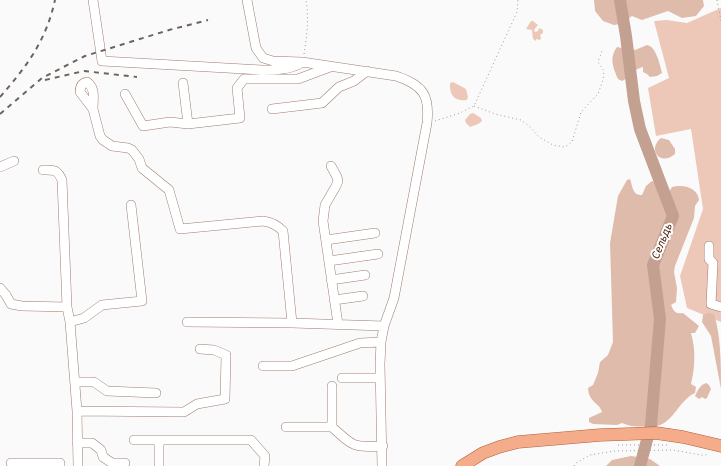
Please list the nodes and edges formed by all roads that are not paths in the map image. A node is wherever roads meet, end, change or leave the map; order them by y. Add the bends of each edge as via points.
1 (93, 0) edge
2 (247, 0) edge
3 (298, 62) junction
4 (331, 66) junction
5 (367, 71) junction
6 (183, 82) dead end
7 (125, 94) dead end
8 (93, 109) dead end
9 (272, 109) dead end
10 (188, 124) junction
11 (14, 161) dead end
12 (330, 166) dead end
13 (0, 167) edge
14 (43, 170) dead end
15 (131, 204) dead end
16 (375, 233) dead end
17 (326, 240) junction
18 (709, 246) dead end
19 (378, 254) dead end
20 (329, 261) junction
21 (366, 275) dead end
22 (331, 280) junction
23 (0, 288) edge
24 (363, 296) dead end
25 (334, 300) junction
26 (67, 307) junction
27 (721, 307) edge
28 (70, 322) junction
29 (187, 322) dead end
30 (292, 323) junction
31 (338, 324) junction
32 (384, 326) junction
33 (381, 342) junction
34 (200, 349) dead end
35 (263, 366) dead end
36 (342, 378) dead end
37 (380, 378) junction
38 (75, 382) junction
39 (332, 386) dead end
40 (156, 393) dead end
41 (77, 411) junction
42 (286, 427) dead end
43 (332, 427) junction
44 (134, 440) dead end
45 (159, 440) junction
46 (77, 443) junction
47 (717, 445) edge
48 (383, 446) junction
49 (11, 463) dead end
50 (125, 463) dead end
51 (60, 466) edge
52 (78, 466) edge
53 (159, 466) edge
54 (264, 466) edge
55 (382, 466) edge
56 (462, 466) edge

1 - 3 street via 102,61 262,70 294,67
2 - 3 street via 256,48 263,58
3 - 4 street
4 - 5 street
4 - 10 street via 298,79 244,79 236,88 240,118
5 - 9 street via 354,81 339,87 322,103
5 - 32 street via 409,80 418,86 426,98 429,109 394,298
6 - 10 street
7 - 10 street via 143,126 170,122
8 - 30 street via 103,140 112,146 132,150 142,168 169,190 180,229 263,221 271,222 283,231
11 - 13 street
12 - 17 street via 338,180 325,205 323,221
14 - 26 street via 55,170 62,180
15 - 28 street via 142,302 102,305 84,318
16 - 17 street
17 - 20 street
18 - 27 street via 709,259 713,262 711,304
19 - 20 street
20 - 22 street
21 - 22 street
22 - 25 street
23 - 26 street via 11,304
24 - 25 street
25 - 31 street
26 - 28 street
28 - 38 street
29 - 30 street
30 - 31 street
31 - 32 street
32 - 33 street
33 - 35 street via 360,343 292,366
33 - 37 street
34 - 41 street via 214,350 226,355 224,399 197,404 184,412
36 - 37 street
37 - 48 street
38 - 40 street via 94,382 107,391
38 - 41 street
39 - 43 street
41 - 46 street
42 - 43 street
43 - 48 street via 356,446
44 - 45 street
45 - 53 street
45 - 54 street via 251,440 265,456
46 - 50 street via 92,443 112,463
46 - 52 street
47 - 56 main road via 670,440 656,433 618,439 518,442 499,447
48 - 55 street
49 - 51 street via 60,463

